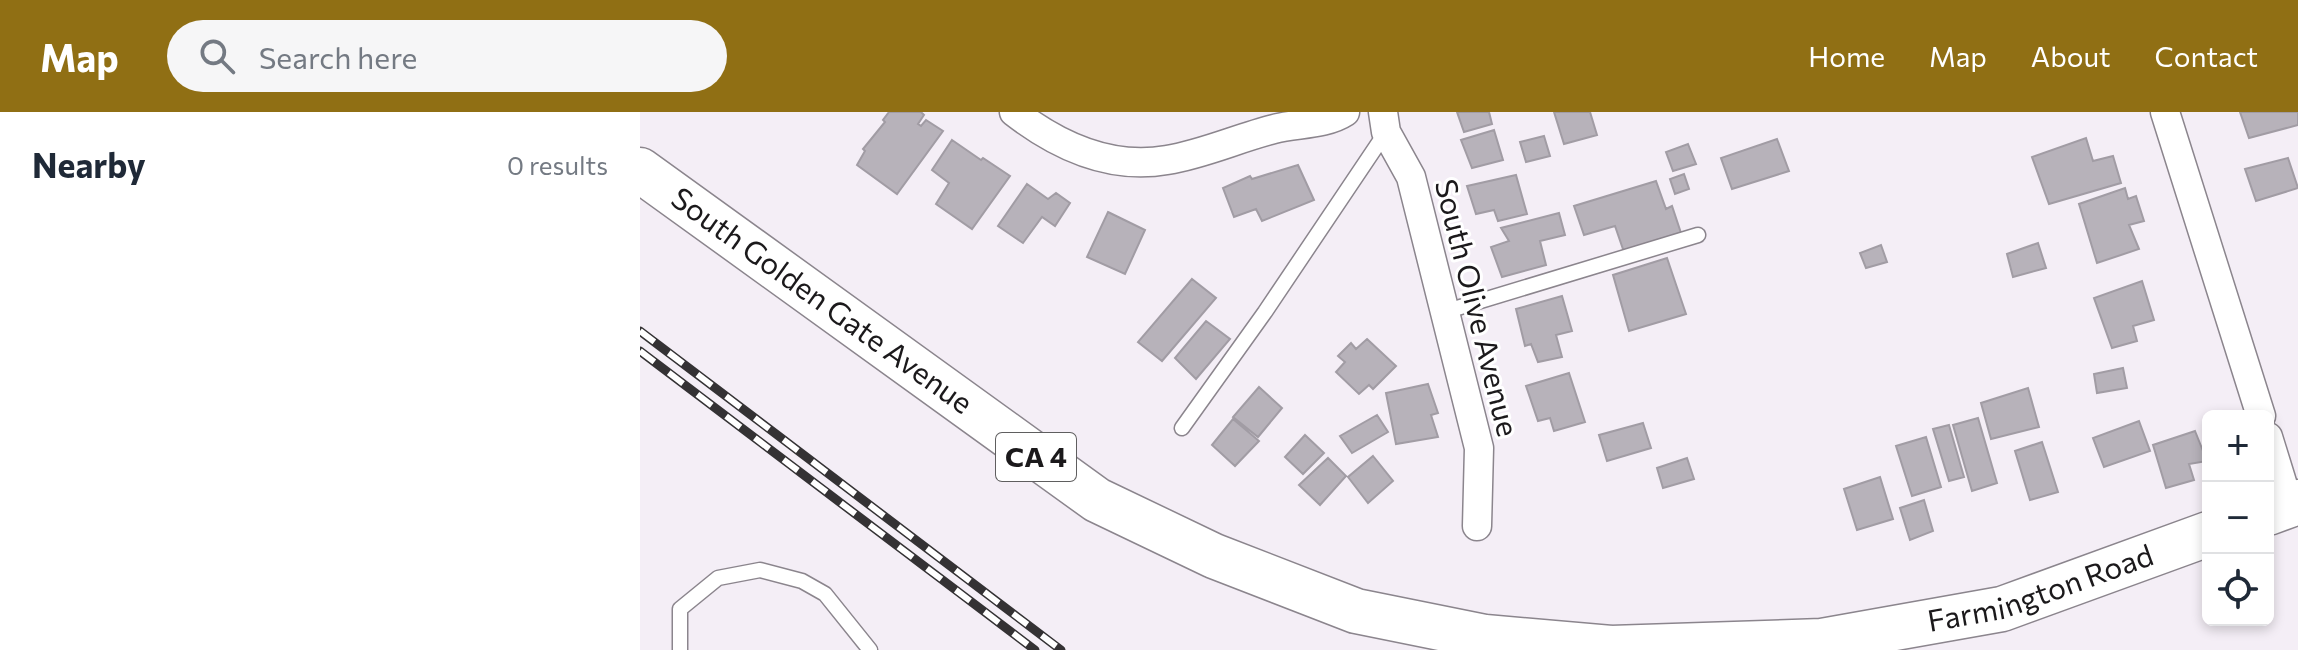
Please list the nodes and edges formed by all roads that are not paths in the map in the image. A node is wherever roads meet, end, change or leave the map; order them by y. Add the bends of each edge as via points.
1 (1014, 112) edge
2 (1345, 112) edge
3 (2165, 112) edge
4 (1384, 122) edge
5 (640, 170) edge
6 (1698, 235) dead end
7 (1444, 312) junction
8 (2259, 410) edge
9 (1182, 428) dead end
10 (2274, 462) edge
11 (2285, 507) edge
12 (1477, 526) dead end
13 (2202, 536) edge
14 (1485, 637) joint
15 (680, 650) edge
16 (870, 650) edge

1 - 2 street via 1072,149 1103,159 1142,162 1167,160
3 - 8 street
4 - 7 street, South Olive Avenue via 1411,177
4 - 9 lane via 1313,242
5 - 14 main road, South Golden Gate Avenue / CA 4 via 1097,500 1214,556 1356,611
6 - 7 lane
7 - 12 street, South Olive Avenue via 1479,448
10 - 11 street
13 - 14 main road, Farmington Road / CA 4 via 2002,609 1822,641 1611,648
15 - 16 lane via 680,609 718,578 760,570 802,581 825,594

